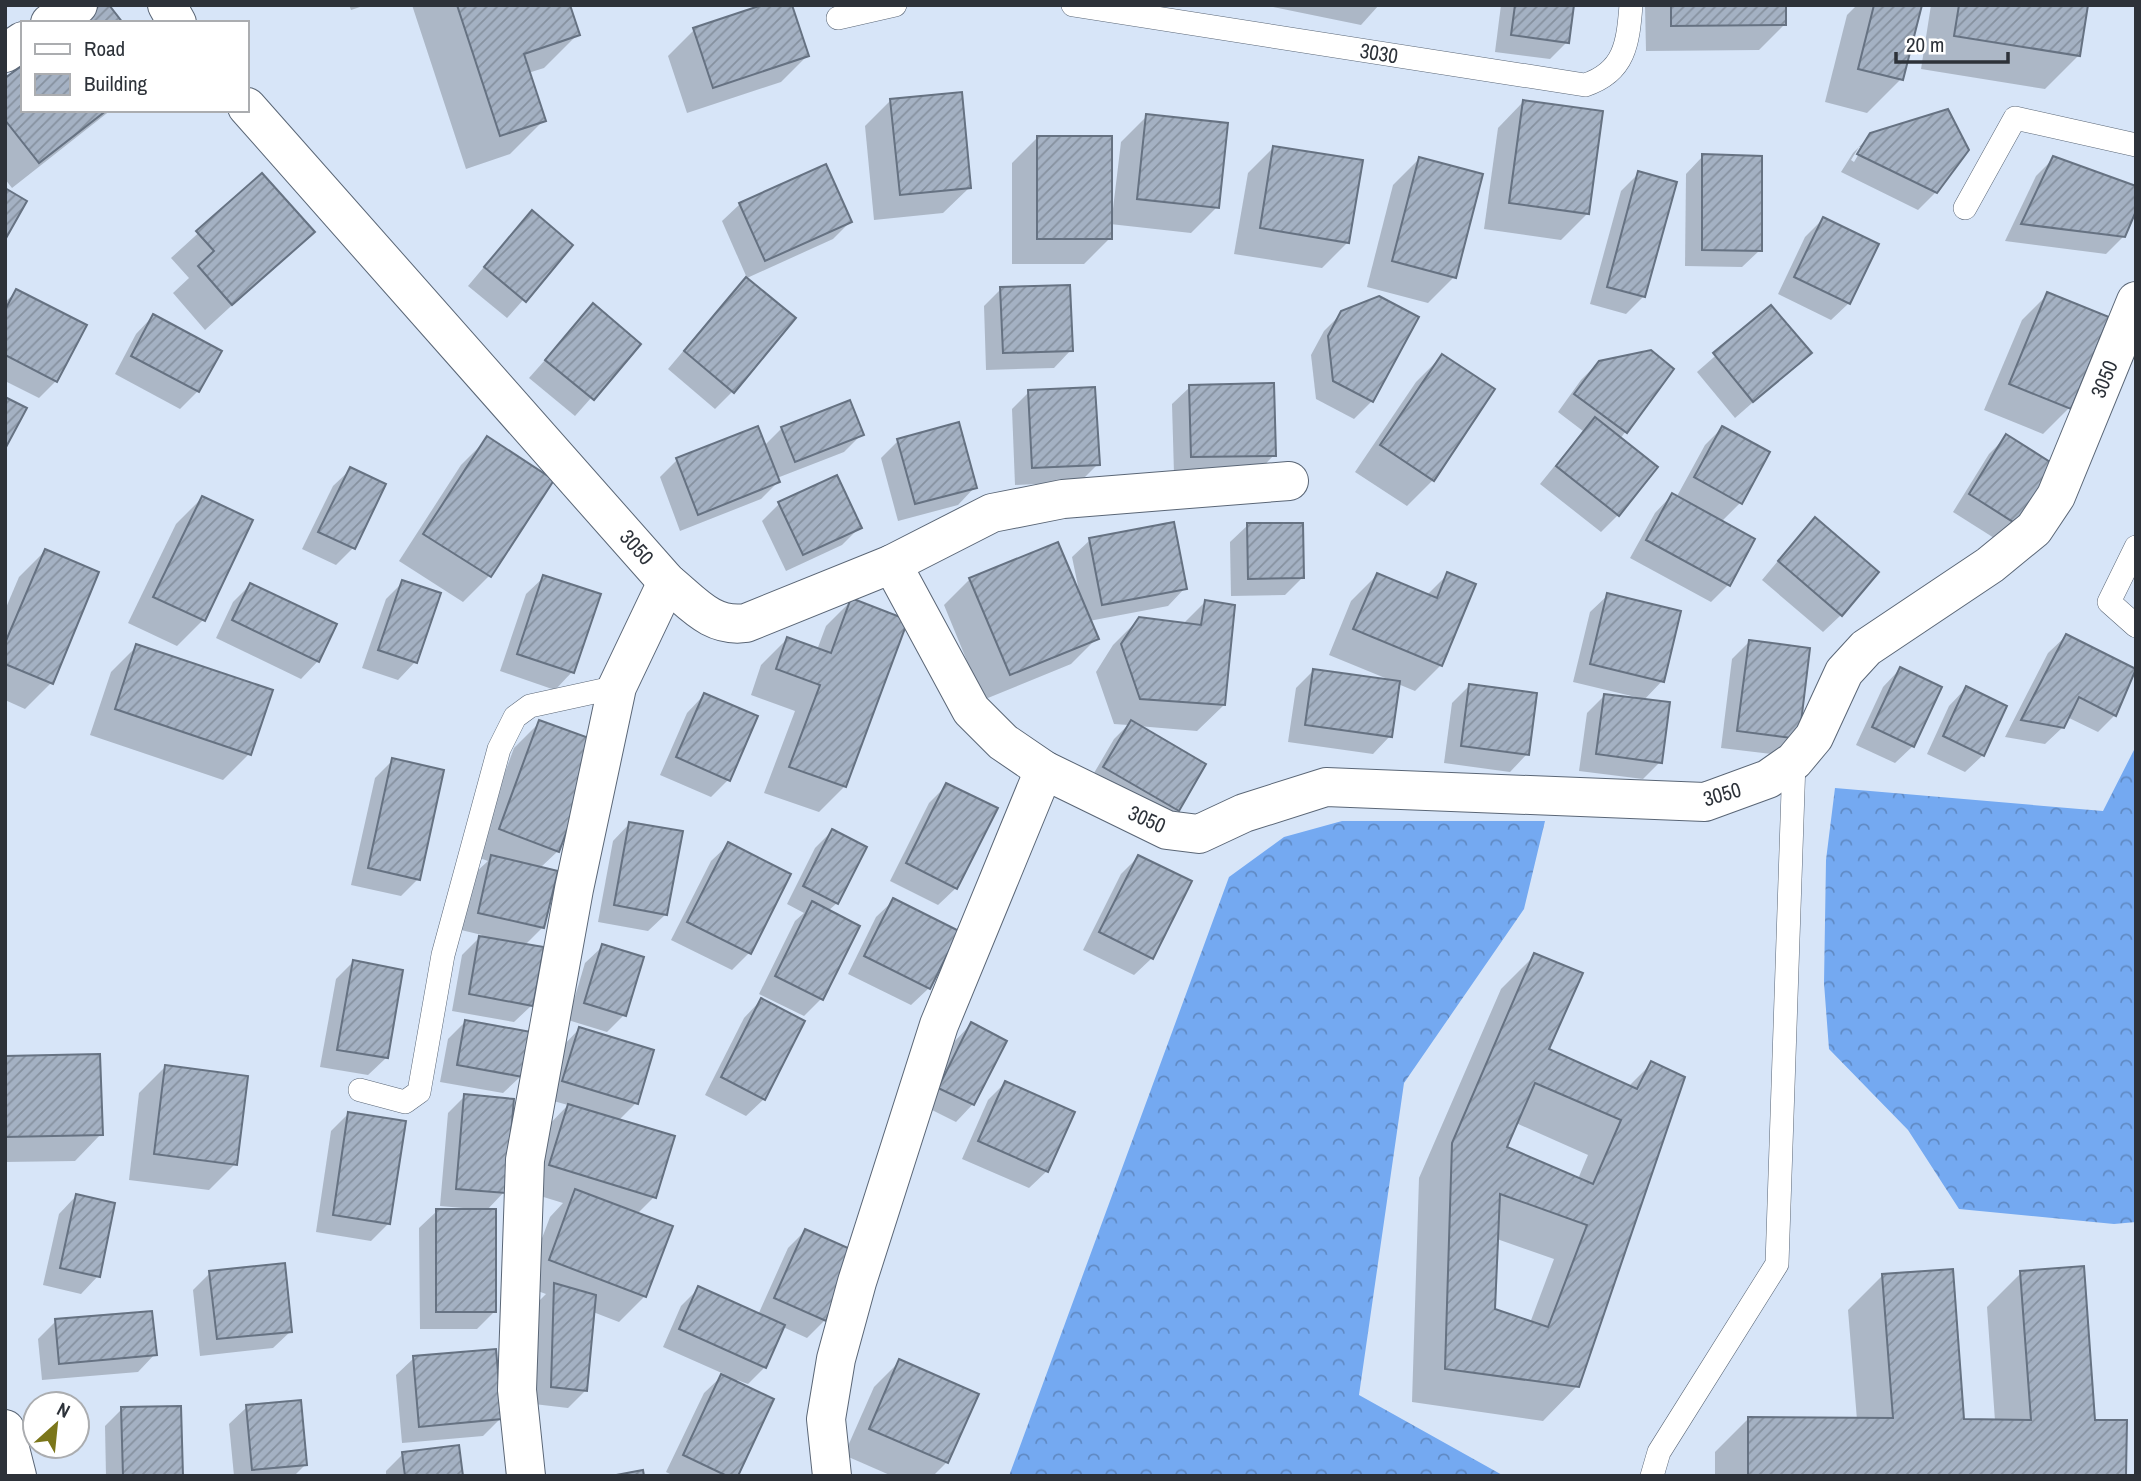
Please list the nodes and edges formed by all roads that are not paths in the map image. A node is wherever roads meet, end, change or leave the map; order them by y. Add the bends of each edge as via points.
1 (78, 5) edge
2 (167, 5) edge
3 (895, 5) edge
4 (1073, 5) edge
5 (1631, 5) edge
6 (838, 18) dead end
7 (53, 21) edge
8 (176, 21) edge
9 (21, 42) edge
10 (5, 53) edge
11 (248, 108) edge
12 (2136, 145) edge
13 (1965, 208) dead end
14 (2136, 301) edge
15 (1289, 481) dead end
16 (2136, 547) edge
17 (892, 564) junction
18 (667, 582) junction
19 (2136, 625) edge
20 (617, 687) junction
21 (1794, 761) junction
22 (1044, 770) junction
23 (360, 1090) dead end
24 (5, 1429) edge
25 (17, 1476) edge
26 (526, 1476) edge
27 (832, 1476) edge
28 (1651, 1476) edge

1 - 7 street
2 - 8 street
3 - 6 lane
4 - 5 lane, 3030 via 1585,85 1614,69 1625,46
9 - 10 street
11 - 18 street, 3050
12 - 13 lane via 2015,118
14 - 21 street, 3050 via 2056,496 2034,529 1990,565 1866,648 1844,672 1814,737
15 - 17 street via 1063,499 992,513
16 - 19 lane via 2109,602
17 - 18 street, 3050 via 746,624 712,620
17 - 22 street, 3050 via 971,710 1003,743
18 - 20 street
20 - 23 lane via 530,706 515,717 499,749 443,955 419,1091 405,1102
20 - 26 street via 574,889 525,1160 517,1390
21 - 22 street, 3050 via 1768,779 1705,803 1326,787 1244,813 1199,834 1167,830
21 - 28 lane via 1777,1264 1659,1452
22 - 27 street via 939,1025 857,1282 826,1419
24 - 25 street

